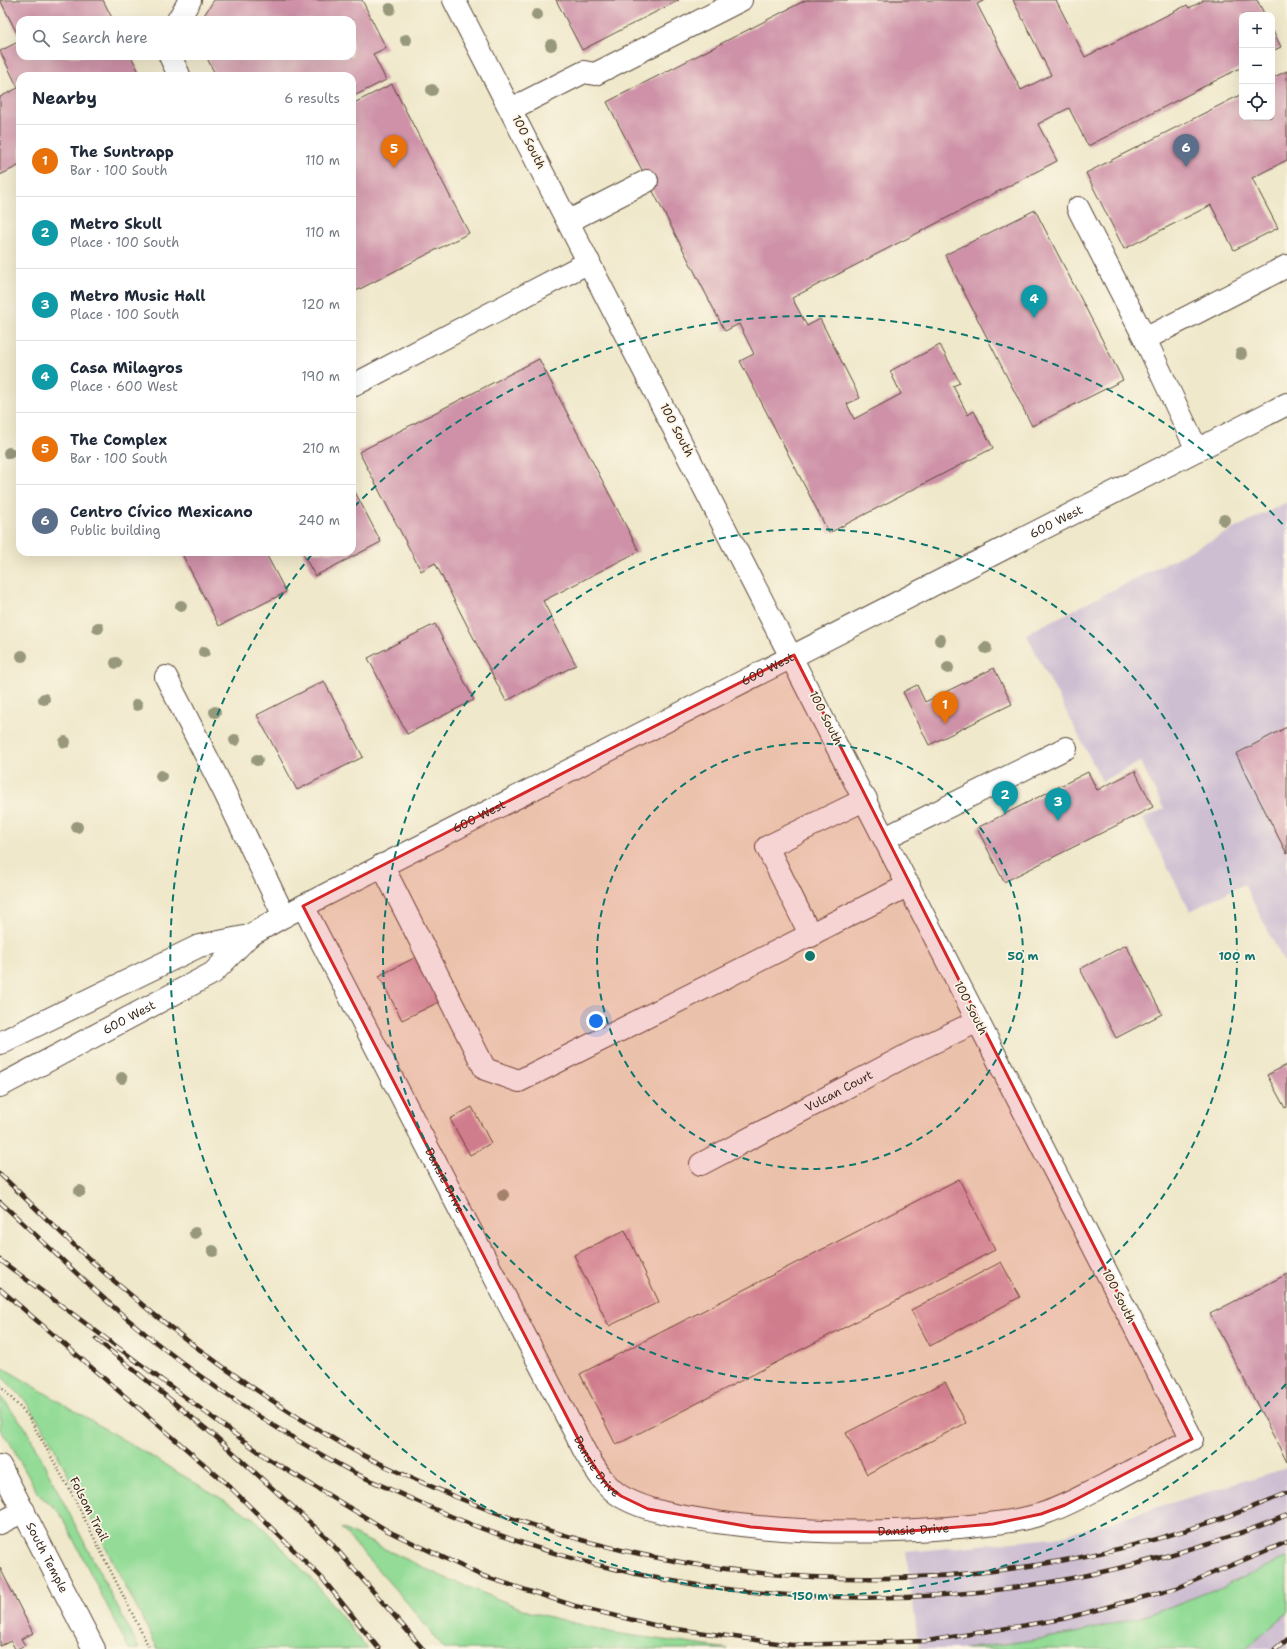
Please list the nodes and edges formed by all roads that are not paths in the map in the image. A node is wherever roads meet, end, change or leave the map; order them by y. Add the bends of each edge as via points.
1 (190, 0) edge
2 (454, 0) edge
3 (741, 0) edge
4 (180, 16) edge
5 (511, 108) junction
6 (647, 181) dead end
7 (1078, 208) dead end
8 (569, 221) junction
9 (589, 262) junction
10 (1287, 266) edge
11 (1145, 339) junction
12 (356, 384) edge
13 (1287, 404) edge
14 (1197, 450) junction
15 (794, 655) junction
16 (166, 677) dead end
17 (1066, 748) dead end
18 (866, 799) junction
19 (885, 838) junction
20 (382, 866) junction
21 (909, 886) junction
22 (294, 911) junction
23 (249, 936) junction
24 (811, 936) junction
25 (978, 1021) junction
26 (0, 1042) edge
27 (0, 1086) edge
28 (701, 1164) dead end
29 (1192, 1439) joint
30 (0, 1466) edge
31 (24, 1511) junction
32 (0, 1523) edge
33 (94, 1649) edge

1 - 4 street
2 - 5 street, 100 South
3 - 5 street via 595,74 584,72
5 - 8 street, 100 South
6 - 8 street
7 - 11 street
8 - 9 street, 100 South
9 - 12 street
9 - 15 street, 100 South
10 - 11 street
11 - 14 street
13 - 14 street, 600 West
14 - 15 street, 600 West
15 - 18 street, 100 South
15 - 20 street, 600 West
16 - 22 street, Dansie Drive via 224,791
17 - 19 street
18 - 19 street, 100 South
18 - 24 street via 767,847
19 - 21 street, 100 South
20 - 22 street, 600 West
20 - 24 street via 485,1069 519,1081
21 - 24 street
21 - 25 street, 100 South
22 - 23 street, 600 West
22 - 29 street, Dansie Drive via 585,1452 598,1475 621,1496 648,1509 697,1519 811,1532 899,1532 993,1524 1042,1514 1065,1505
23 - 26 street, 600 West via 199,946
23 - 27 street, 600 West via 213,973
25 - 28 street, Vulcan Court via 913,1052
25 - 29 street, 100 South
30 - 31 street, South Temple
31 - 32 street
31 - 33 street, South Temple

